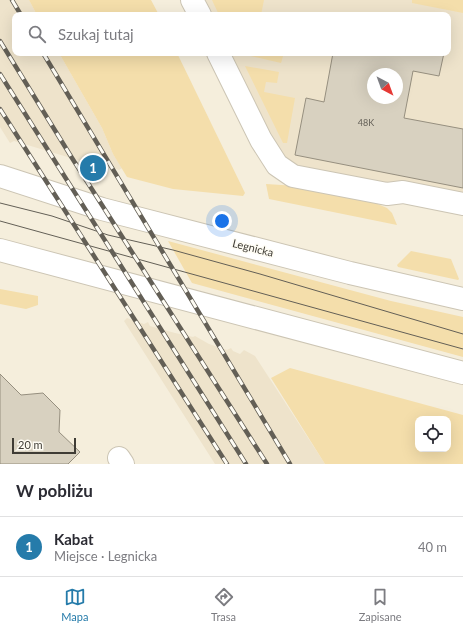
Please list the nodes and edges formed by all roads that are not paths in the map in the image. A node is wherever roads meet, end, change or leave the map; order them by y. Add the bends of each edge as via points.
1 (192, 0) edge
2 (198, 12) edge
3 (219, 56) edge
4 (0, 176) edge
5 (463, 204) edge
6 (0, 250) edge
7 (463, 299) edge
8 (463, 373) edge

1 - 2 main road
3 - 5 main road via 261,140 277,165 293,176 387,194 403,192
4 - 7 main road, Legnicka via 102,209 350,273
6 - 8 main road

